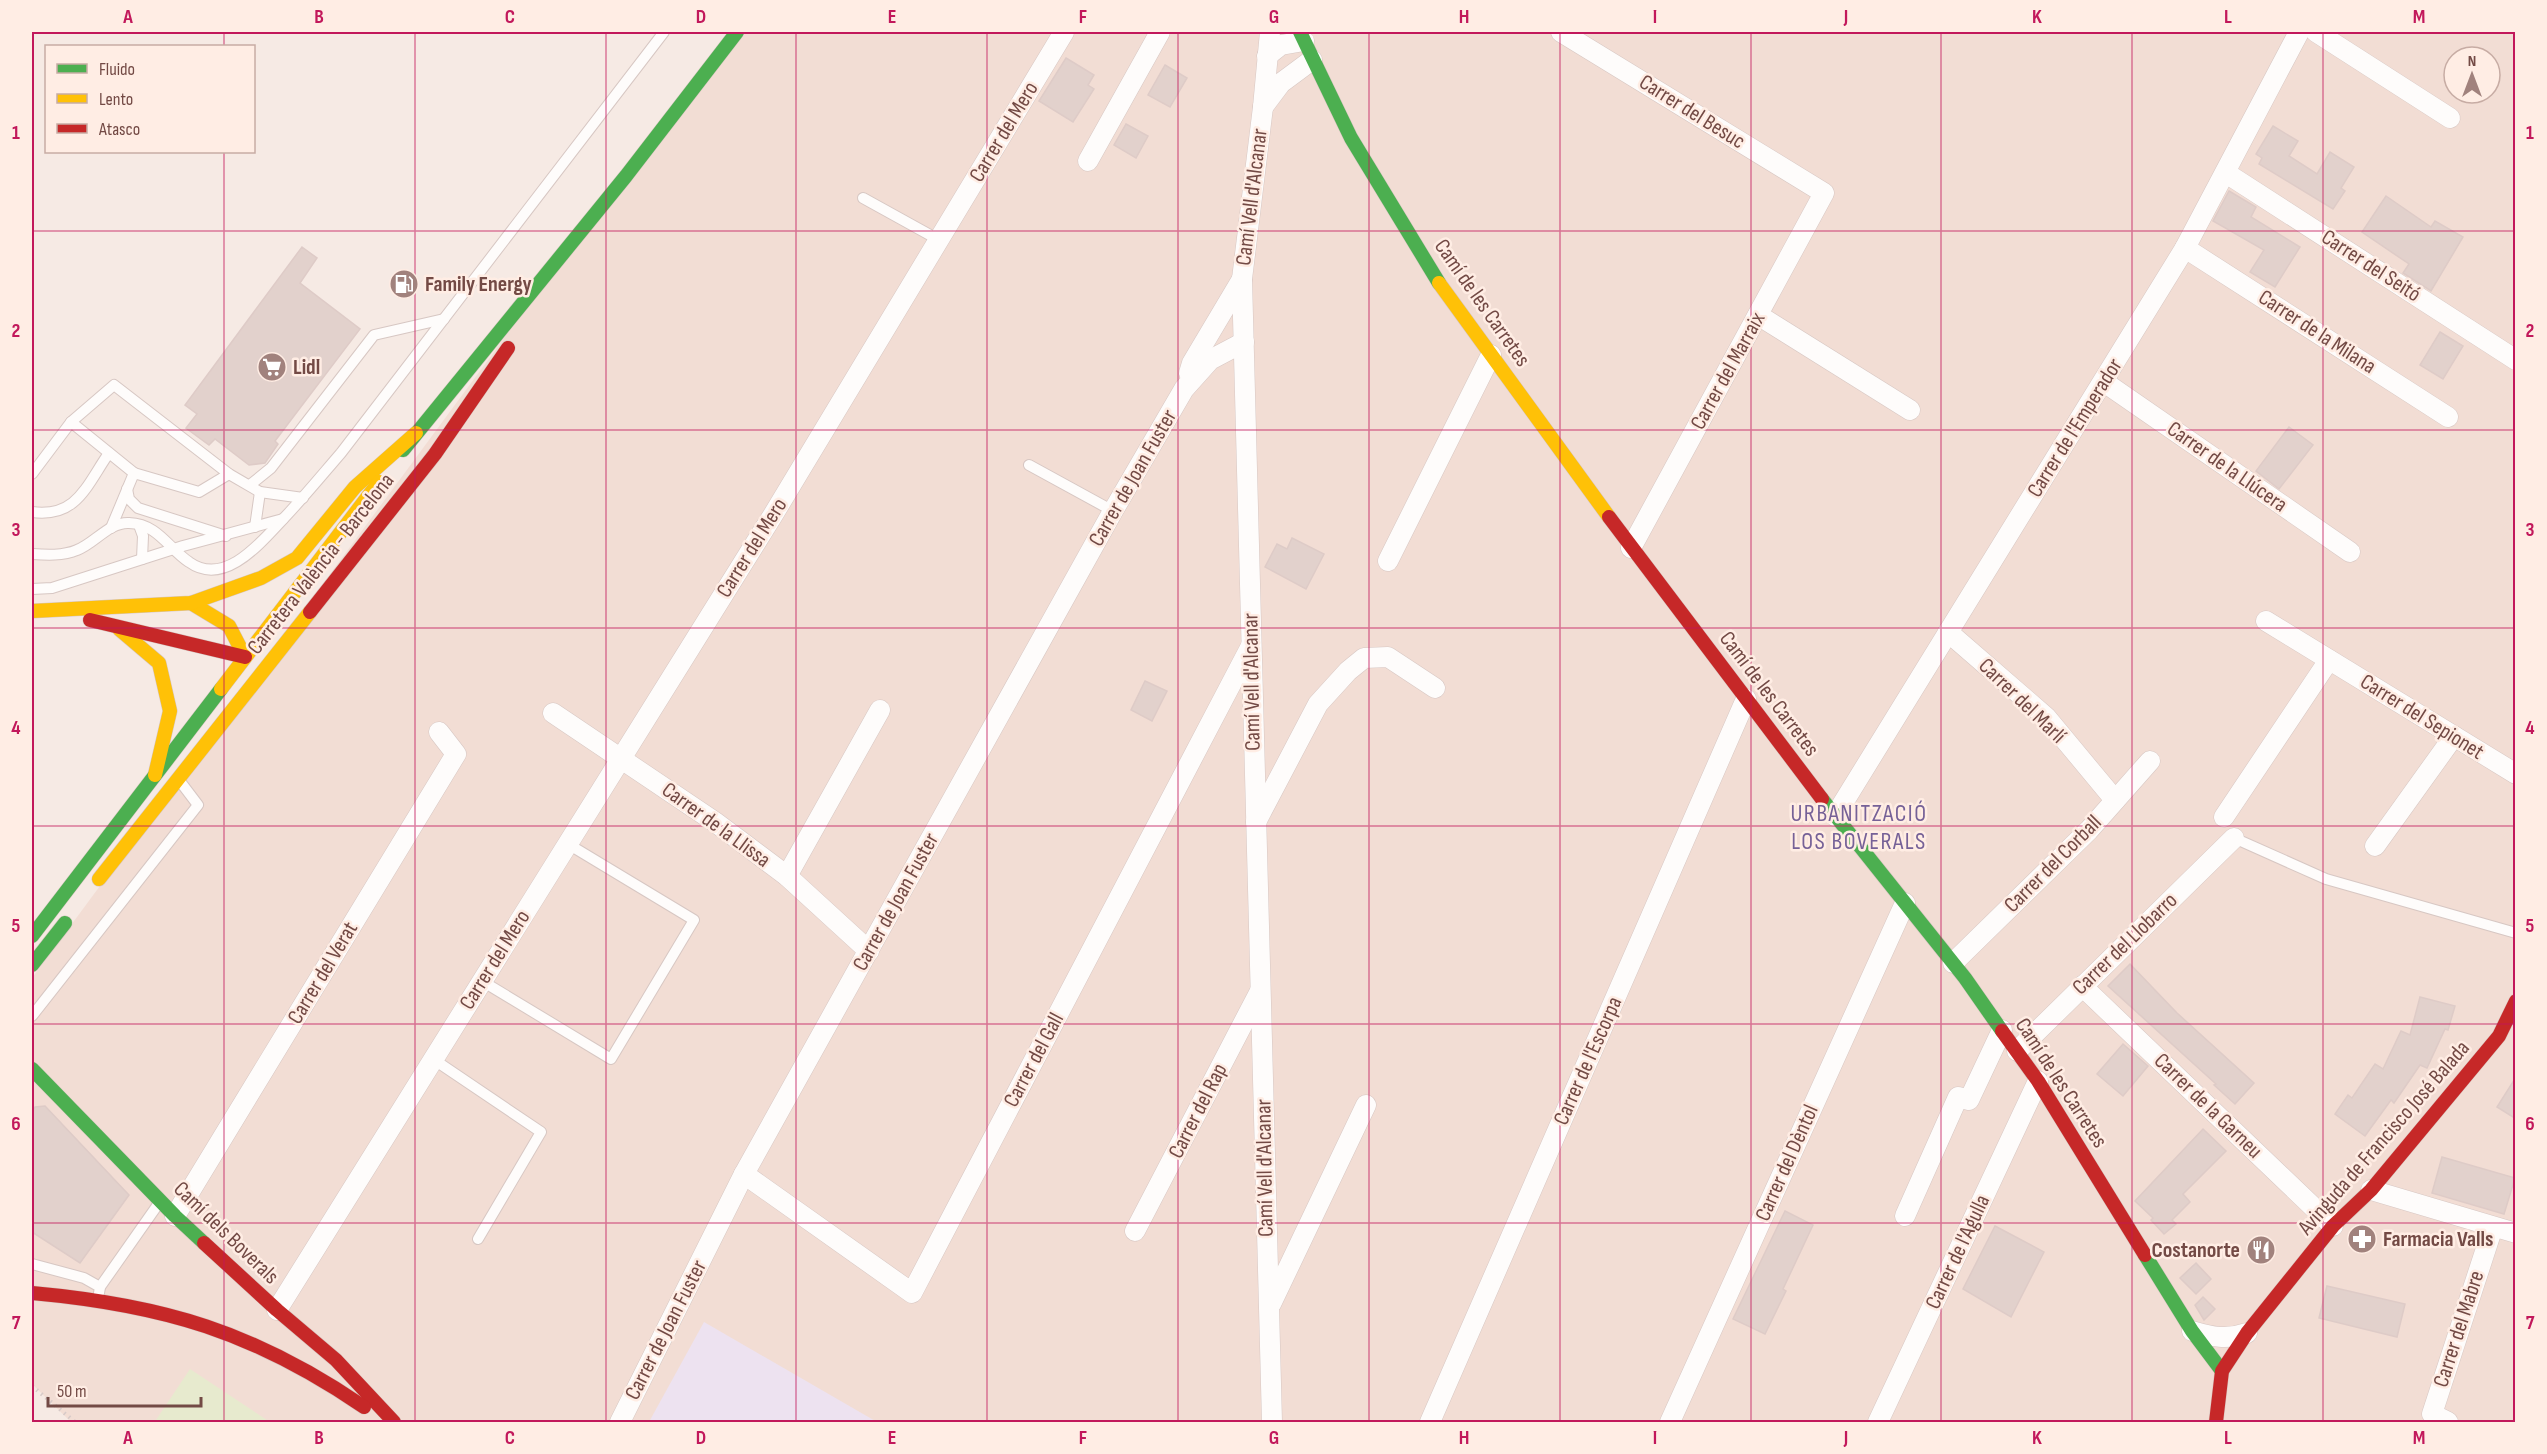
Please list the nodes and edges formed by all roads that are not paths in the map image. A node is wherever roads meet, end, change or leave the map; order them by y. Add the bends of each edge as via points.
1 (664, 32) edge
2 (736, 32) edge
3 (1064, 32) edge
4 (1160, 32) edge
5 (1270, 32) edge
6 (1561, 32) edge
7 (2300, 32) edge
8 (2316, 32) edge
9 (1302, 36) edge
10 (1267, 56) junction
11 (1312, 60) junction
12 (1288, 77) junction
13 (1323, 82) junction
14 (1263, 107) junction
15 (2450, 118) dead end
16 (1088, 161) dead end
17 (2226, 172) junction
18 (626, 176) junction
19 (1824, 193) joint
20 (863, 198) dead end
21 (939, 240) junction
22 (2185, 248) junction
23 (1242, 279) junction
24 (1758, 315) junction
25 (444, 319) junction
26 (527, 319) dead end
27 (1244, 337) junction
28 (514, 339) dead end
29 (1201, 348) junction
30 (1491, 355) junction
31 (2516, 360) edge
32 (1245, 372) junction
33 (2103, 382) junction
34 (1184, 389) junction
35 (1911, 410) dead end
36 (2448, 417) dead end
37 (71, 422) junction
38 (417, 433) junction
39 (109, 453) junction
40 (435, 454) junction
41 (1029, 465) dead end
42 (134, 473) junction
43 (32, 474) edge
44 (229, 474) junction
45 (250, 485) junction
46 (127, 489) junction
47 (260, 492) junction
48 (303, 498) junction
49 (1113, 511) junction
50 (32, 512) edge
51 (283, 519) junction
52 (139, 525) junction
53 (255, 527) junction
54 (111, 528) junction
55 (226, 536) junction
56 (1631, 548) junction
57 (175, 549) junction
58 (2350, 552) dead end
59 (32, 554) edge
60 (142, 559) junction
61 (1388, 561) dead end
62 (32, 589) edge
63 (192, 603) junction
64 (32, 611) edge
65 (53, 611) junction
66 (2266, 621) dead end
67 (116, 626) junction
68 (1948, 632) junction
69 (1252, 644) junction
70 (245, 657) junction
71 (2329, 660) junction
72 (1435, 688) dead end
73 (1746, 699) junction
74 (880, 710) dead end
75 (553, 712) dead end
76 (439, 732) dead end
77 (2454, 736) junction
78 (621, 758) junction
79 (2150, 760) dead end
80 (155, 774) junction
81 (2516, 774) edge
82 (178, 779) junction
83 (2115, 800) junction
84 (1835, 816) junction
85 (2224, 818) dead end
86 (1256, 822) junction
87 (2234, 838) joint
88 (568, 844) junction
89 (2375, 846) dead end
90 (111, 865) junction
91 (787, 876) junction
92 (89, 892) dead end
93 (1905, 903) junction
94 (75, 910) dead end
95 (2516, 933) edge
96 (32, 936) edge
97 (869, 951) junction
98 (1953, 963) junction
99 (32, 965) edge
100 (482, 981) junction
101 (2082, 986) junction
102 (1260, 990) junction
103 (2516, 1002) edge
104 (32, 1016) edge
105 (2002, 1030) junction
106 (2017, 1051) junction
107 (433, 1059) junction
108 (32, 1069) edge
109 (2038, 1082) junction
110 (1366, 1105) dead end
111 (744, 1174) junction
112 (2372, 1191) junction
113 (161, 1201) junction
114 (175, 1216) junction
115 (1905, 1216) dead end
116 (2334, 1226) junction
117 (2493, 1227) junction
118 (1135, 1231) dead end
119 (2516, 1233) edge
120 (478, 1239) dead end
121 (32, 1264) edge
122 (32, 1293) edge
123 (99, 1293) junction
124 (1269, 1309) junction
125 (277, 1310) junction
126 (2192, 1331) junction
127 (2247, 1333) junction
128 (2222, 1371) junction
129 (385, 1422) edge
130 (394, 1422) edge
131 (620, 1422) edge
132 (1272, 1422) edge
133 (1430, 1422) edge
134 (1670, 1422) edge
135 (1878, 1422) edge
136 (2216, 1422) edge
137 (2448, 1422) edge

1 - 25 lane
2 - 18 main road, Carretera València - Barcelona
3 - 21 street, Carrer del Mero
4 - 16 street
5 - 10 street, Camí Vell d'Alcanar
6 - 19 street, Carrer del Besuc
7 - 17 street, Carrer de l'Emperador
8 - 15 street
9 - 10 street
9 - 11 main road, Camí de les Carretes
10 - 14 street, Camí Vell d'Alcanar
11 - 12 street
11 - 13 main road, Camí de les Carretes
12 - 13 street
12 - 14 street
13 - 30 main road, Camí de les Carretes via 1351,138 1434,276
14 - 23 street, Camí Vell d'Alcanar
17 - 22 street, Carrer de l'Emperador
17 - 31 street, Carrer del Seitó
18 - 26 main road, Carretera València - Barcelona
18 - 38 main road, Carretera València - Barcelona
19 - 24 street, Carrer del Marraix
20 - 21 lane
21 - 78 street, Carrer del Mero
22 - 33 street, Carrer de l'Emperador
22 - 36 street, Carrer de la Milana
23 - 27 street, Camí Vell d'Alcanar
23 - 29 street, Carrer de Joan Fuster
24 - 35 street
24 - 56 street, Carrer del Marraix
25 - 45 lane via 374,335 271,468
25 - 48 lane
27 - 29 street via 1225,335
27 - 32 street, Camí Vell d'Alcanar
27 - 34 street, Carrer de Joan Fuster via 1210,360
28 - 40 main road, Carretera València - Barcelona
29 - 34 street, Carrer de Joan Fuster
30 - 56 main road, Camí de les Carretes
30 - 61 street
32 - 34 street, Carrer de Joan Fuster via 1231,365 1210,371
32 - 69 street, Camí Vell d'Alcanar
33 - 58 street, Carrer de la Llúcera
33 - 68 street, Carrer de l'Emperador
34 - 49 street, Carrer de Joan Fuster
37 - 39 lane
37 - 43 lane
37 - 44 lane via 114,385
38 - 63 main road via 355,487 297,558 261,578
38 - 70 main road, Carretera València - Barcelona
39 - 42 lane
39 - 50 lane via 72,506 53,514
40 - 70 main road via 270,644
40 - 82 main road, Carretera València - Barcelona
41 - 49 lane
42 - 44 lane via 199,492
42 - 46 lane
44 - 45 lane
45 - 47 lane
46 - 54 lane
46 - 55 lane via 129,499 138,508
47 - 48 lane
47 - 53 lane
48 - 51 lane
49 - 97 street, Carrer de Joan Fuster
51 - 53 lane
51 - 57 lane via 251,553 226,566 196,566
52 - 54 lane via 123,523
52 - 57 lane via 163,537
52 - 60 lane
53 - 55 lane
54 - 59 lane via 77,550
55 - 57 lane
56 - 73 main road, Camí de les Carretes
57 - 60 lane
60 - 62 lane via 52,588
63 - 65 main road
63 - 70 main road via 229,626
64 - 65 main road
65 - 67 main road
66 - 71 street, Carrer del Sepionet
67 - 70 main road
67 - 80 main road via 159,663 170,711
68 - 83 street, Carrer del Marlí via 2046,717
68 - 84 street, Carrer de l'Emperador
69 - 86 street, Camí Vell d'Alcanar
69 - 111 street, Carrer del Gall via 912,1293
70 - 80 main road, Carretera València - Barcelona
70 - 90 main road via 243,680 172,771
71 - 77 street, Carrer del Sepionet
71 - 85 street
72 - 86 street via 1388,657 1364,658 1318,704
73 - 84 main road, Camí de les Carretes
73 - 133 street, Carrer de l'Escorpa
74 - 91 street
75 - 78 street, Carrer de la Llissa
76 - 114 street, Carrer del Verat via 456,754
77 - 81 street, Carrer del Sepionet
77 - 89 street
78 - 88 street, Carrer del Mero
78 - 91 street, Carrer de la Llissa
79 - 83 street, Carrer del Corball
80 - 96 main road, Carretera València - Barcelona
82 - 90 main road, Carretera València - Barcelona
82 - 104 lane via 198,805
83 - 98 street, Carrer del Corball
84 - 93 main road, Camí de les Carretes
86 - 102 street, Camí Vell d'Alcanar
87 - 95 lane via 2326,879
87 - 101 street, Carrer del Llobarro
88 - 100 street, Carrer del Mero
88 - 100 lane via 694,920 611,1059
90 - 92 main road, Carretera València - Barcelona
91 - 97 street, Carrer de la Llissa
93 - 98 main road, Camí de les Carretes
93 - 134 street, Carrer del Dèntol
94 - 99 main road
97 - 111 street, Carrer de Joan Fuster
98 - 105 main road, Camí de les Carretes
100 - 107 street, Carrer del Mero
101 - 106 street, Carrer del Llobarro
101 - 116 street, Carrer de la Garneu
102 - 118 street, Carrer del Rap
102 - 124 street, Camí Vell d'Alcanar
103 - 112 main road, Avinguda de Francisco José Balada via 2499,1036
105 - 106 main road, Camí de les Carretes
105 - 115 street via 1969,1100 1958,1097
106 - 109 main road, Camí de les Carretes
107 - 120 lane via 541,1132
107 - 125 street, Carrer del Mero
108 - 113 main road, Camí dels Boverals
109 - 126 main road, Camí de les Carretes
109 - 135 street, Carrer de l'Agulla
110 - 124 street, Camí Vell d'Alcanar
111 - 131 street, Carrer de Joan Fuster
112 - 116 main road, Avinguda de Francisco José Balada
112 - 117 street
113 - 114 main road, Camí dels Boverals
113 - 123 lane
114 - 125 main road, Camí dels Boverals
116 - 127 main road, Avinguda de Francisco José Balada
117 - 119 street
117 - 137 street, Carrer del Mabre via 2432,1414
121 - 123 lane via 84,1278
122 - 123 main road
123 - 129 main road via 239,1337 340,1390
124 - 132 street, Camí Vell d'Alcanar
125 - 130 main road, Camí dels Boverals via 336,1360
126 - 127 street via 2221,1338
126 - 128 main road, Camí de les Carretes
127 - 128 main road, Avinguda de Francisco José Balada
128 - 136 main road, Avinguda de Francisco José Balada

